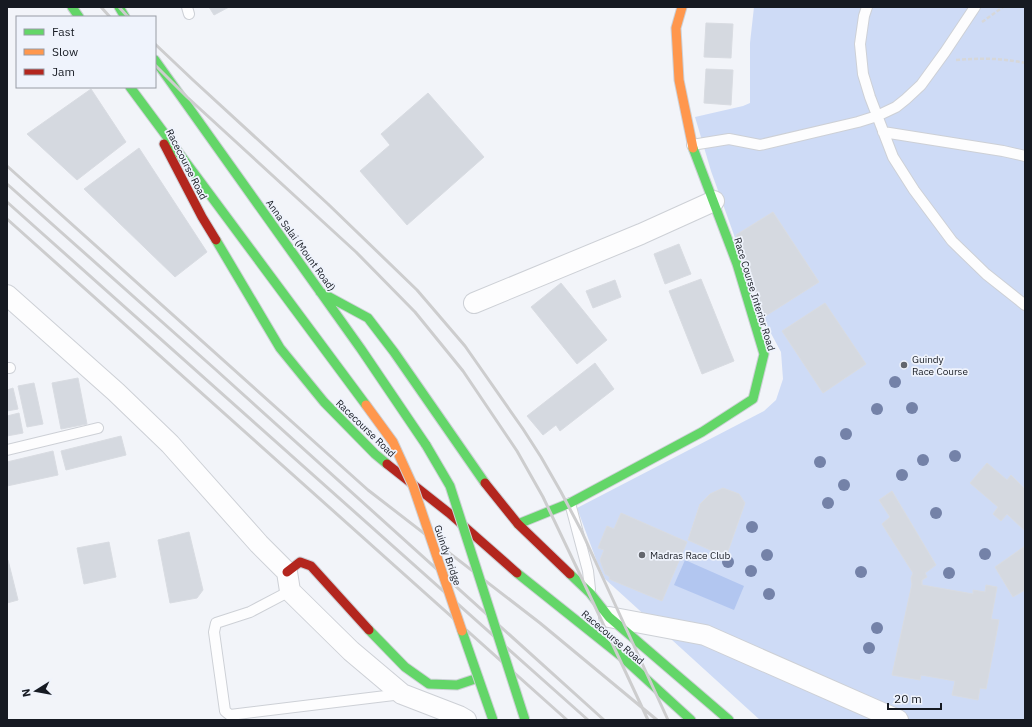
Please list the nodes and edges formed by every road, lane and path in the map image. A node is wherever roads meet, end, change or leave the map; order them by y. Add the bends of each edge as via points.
1 (72, 7) edge
2 (119, 7) edge
3 (682, 7) edge
4 (867, 7) edge
5 (975, 7) edge
6 (78, 16) edge
7 (125, 16) edge
8 (156, 61) edge
9 (938, 62) junction
10 (1025, 63) edge
11 (131, 88) edge
12 (148, 111) junction
13 (877, 116) junction
14 (884, 132) junction
15 (692, 145) junction
16 (1025, 156) edge
17 (714, 201) junction
18 (320, 292) junction
19 (7, 295) edge
20 (474, 303) dead end
21 (1025, 305) edge
22 (98, 428) dead end
23 (7, 450) edge
24 (570, 503) junction
25 (518, 524) junction
26 (289, 582) junction
27 (590, 593) junction
28 (609, 617) junction
29 (478, 678) junction
30 (402, 694) junction
31 (466, 720) edge
32 (493, 720) edge
33 (525, 720) edge
34 (691, 720) edge
35 (729, 720) edge
36 (898, 720) edge

1 - 6 main road
2 - 7 main road
3 - 15 main road, Race Course Interior Road via 676,28 679,80
4 - 13 lane via 860,44 863,74
5 - 9 lane
8 - 18 main road, Anna Salai (Mount Road)
9 - 10 path via 982,58
9 - 13 lane via 921,85 906,99
11 - 12 main road
12 - 29 main road, Guindy Bridge, bridge via 393,442 414,486
12 - 34 main road, Racecourse Road via 202,217 280,348 324,402 376,454 530,584 621,656
13 - 14 lane
13 - 15 lane via 760,145 729,139
14 - 16 lane
14 - 21 lane via 897,163 952,241 986,274
15 - 17 main road, Race Course Interior Road
17 - 20 street
17 - 24 main road, Race Course Interior Road via 764,354 753,399 702,432
18 - 25 main road, Racecourse Road via 368,318 490,490
18 - 33 main road, Anna Salai (Mount Road), bridge via 426,445 450,486
19 - 26 street via 170,444 259,544
22 - 23 lane
24 - 25 main road, Race Course Interior Road
24 - 27 lane via 588,571
25 - 27 main road, Racecourse Road
26 - 29 main road via 300,562 312,566 353,614 405,667 429,684 457,685
26 - 30 street via 351,651
26 - 30 lane via 250,612 216,623 214,632 225,711 230,715
27 - 28 main road, Racecourse Road
28 - 35 main road, Racecourse Road
28 - 36 street via 705,635
29 - 32 main road, Guindy Bridge, bridge
30 - 31 street

